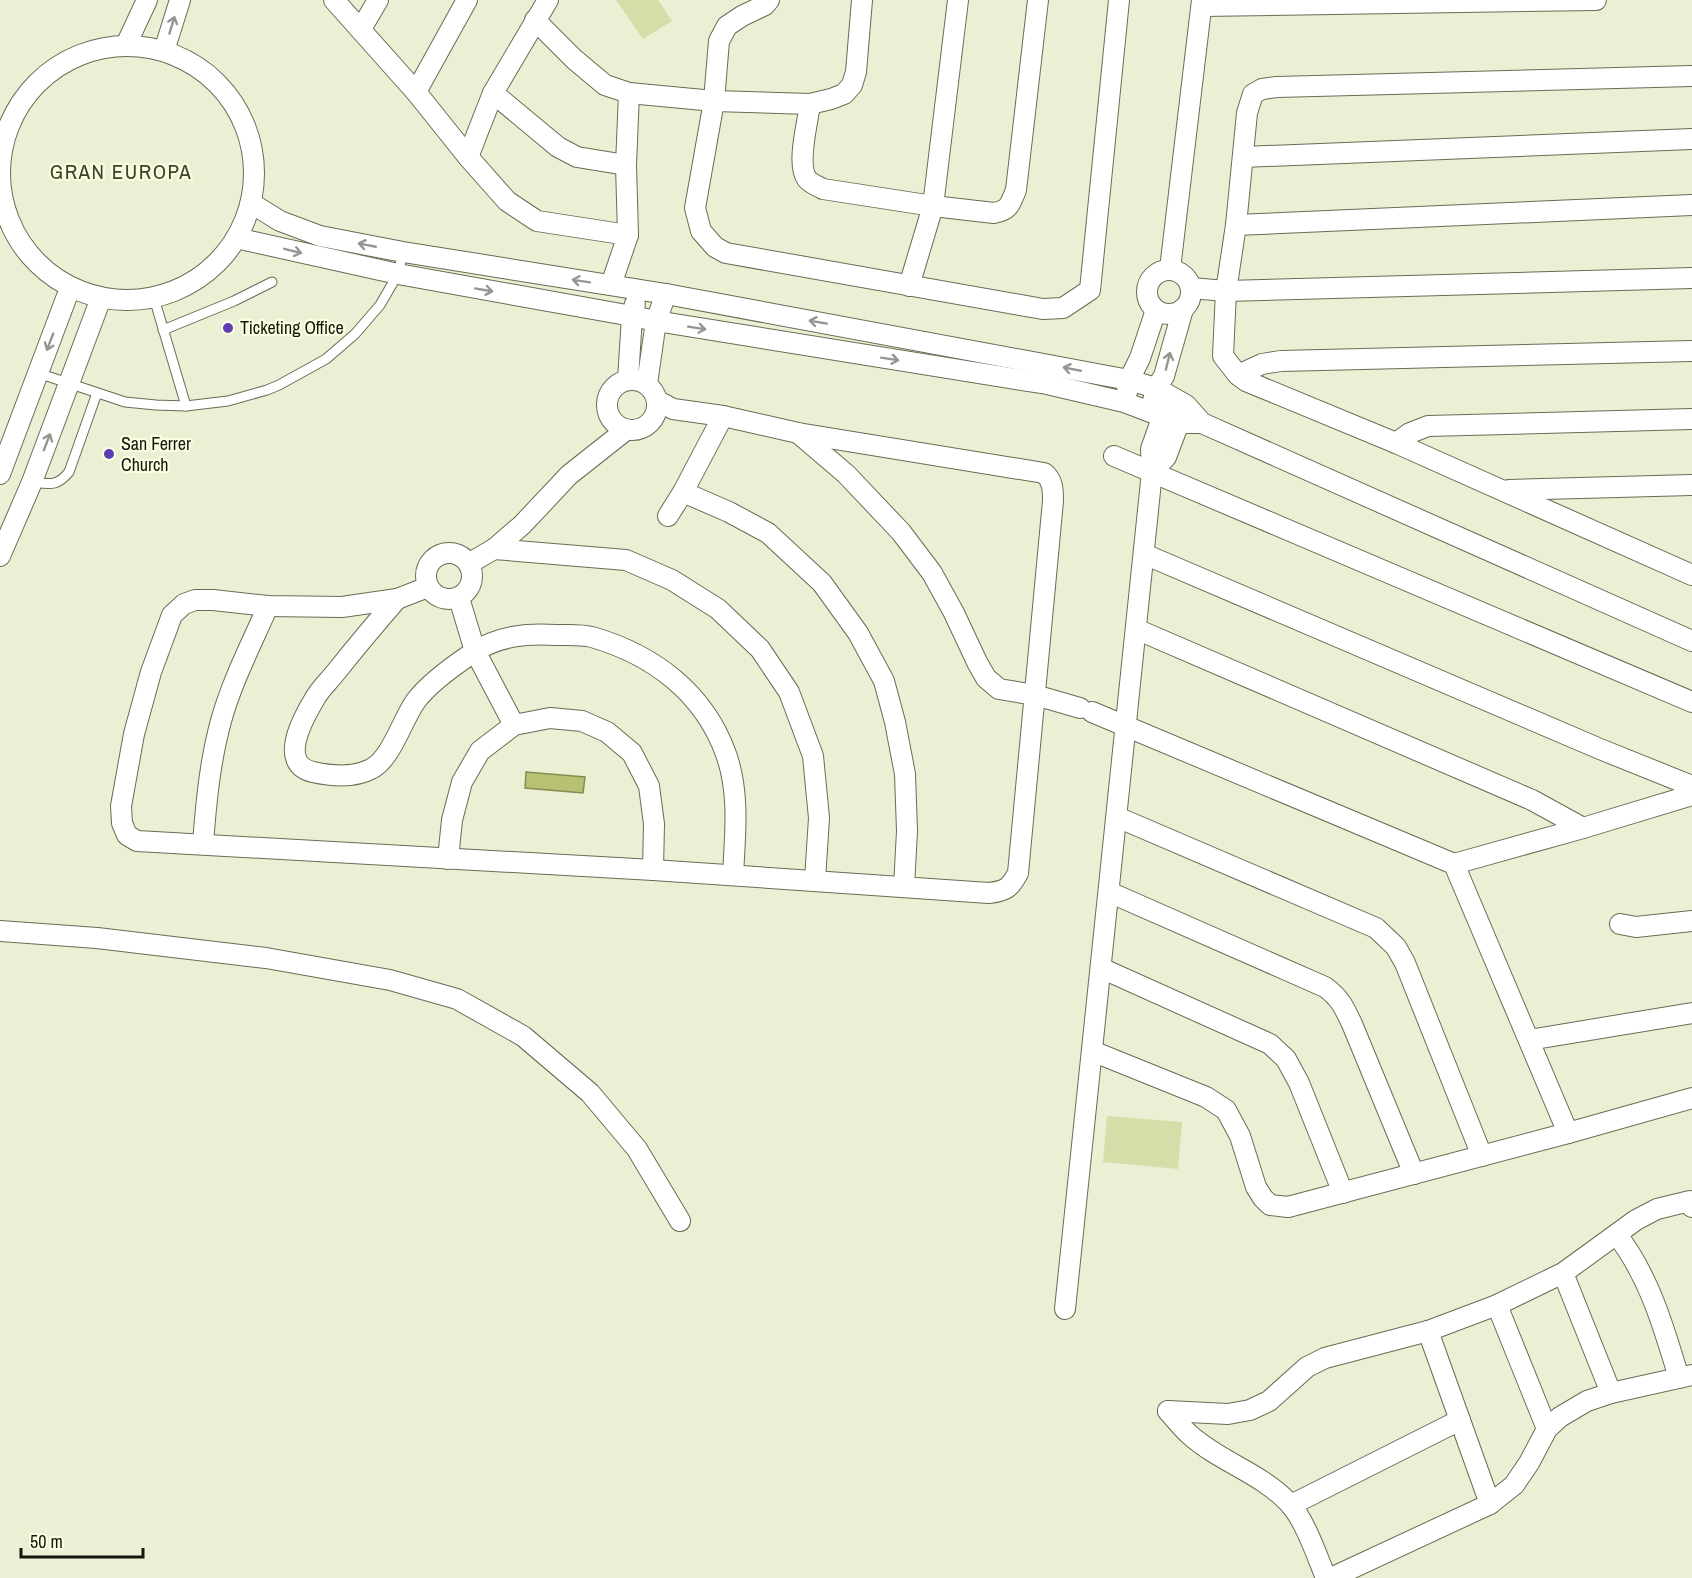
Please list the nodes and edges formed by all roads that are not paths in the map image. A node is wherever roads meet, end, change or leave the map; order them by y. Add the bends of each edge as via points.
1 (147, 0) edge
2 (180, 0) edge
3 (334, 0) edge
4 (378, 0) edge
5 (467, 0) edge
6 (548, 0) edge
7 (769, 0) edge
8 (862, 0) edge
9 (958, 0) edge
10 (1038, 0) edge
11 (1119, 0) edge
12 (1562, 0) edge
13 (1596, 0) edge
14 (1417, 1) edge
15 (1488, 1) edge
16 (1275, 2) edge
17 (1345, 2) edge
18 (1202, 3) edge
19 (535, 20) junction
20 (361, 29) junction
21 (126, 45) junction
22 (164, 51) junction
23 (1692, 76) edge
24 (416, 92) junction
25 (493, 93) junction
26 (629, 93) junction
27 (714, 101) junction
28 (810, 104) junction
29 (3, 134) edge
30 (1692, 139) edge
31 (1, 156) edge
32 (468, 157) junction
33 (1243, 157) junction
34 (626, 165) junction
35 (251, 203) junction
36 (1692, 205) edge
37 (933, 206) junction
38 (1236, 225) junction
39 (628, 235) junction
40 (236, 238) junction
41 (403, 252) junction
42 (1170, 269) junction
43 (398, 274) junction
44 (1692, 278) edge
45 (272, 282) dead end
46 (611, 285) junction
47 (909, 286) junction
48 (70, 288) junction
49 (1191, 288) junction
50 (638, 289) junction
51 (1226, 291) junction
52 (666, 294) junction
53 (101, 298) junction
54 (154, 298) junction
55 (1183, 309) junction
56 (1156, 310) junction
57 (632, 316) junction
58 (657, 321) junction
59 (163, 330) junction
60 (1692, 351) edge
61 (38, 373) junction
62 (1238, 375) junction
63 (1129, 380) junction
64 (638, 382) junction
65 (69, 383) junction
66 (97, 393) junction
67 (658, 401) junction
68 (1124, 402) junction
69 (186, 406) junction
70 (1167, 407) junction
71 (723, 416) junction
72 (1692, 419) edge
73 (626, 430) junction
74 (798, 433) junction
75 (1396, 443) junction
76 (1114, 456) dead end
77 (1152, 472) junction
78 (0, 474) edge
79 (32, 482) junction
80 (1692, 485) edge
81 (1505, 490) junction
82 (683, 492) junction
83 (668, 516) dead end
84 (494, 549) junction
85 (1144, 554) junction
86 (0, 556) edge
87 (470, 567) junction
88 (1687, 568) edge
89 (428, 587) junction
90 (459, 598) junction
91 (397, 599) junction
92 (268, 606) junction
93 (1136, 629) junction
94 (1692, 641) edge
95 (475, 651) junction
96 (1035, 695) junction
97 (1692, 702) edge
98 (514, 725) junction
99 (1126, 726) junction
100 (1692, 786) edge
101 (1692, 795) edge
102 (1117, 817) junction
103 (1583, 828) junction
104 (202, 844) junction
105 (448, 859) junction
106 (1454, 864) junction
107 (653, 870) junction
108 (733, 876) junction
109 (815, 880) junction
110 (904, 887) junction
111 (1109, 892) junction
112 (1692, 921) edge
113 (1620, 924) dead end
114 (0, 931) edge
115 (1101, 968) junction
116 (1692, 1013) edge
117 (1529, 1040) junction
118 (1092, 1051) junction
119 (1692, 1098) edge
120 (1568, 1133) junction
121 (1482, 1156) junction
122 (1414, 1174) junction
123 (1343, 1193) junction
124 (1692, 1207) edge
125 (680, 1221) dead end
126 (1617, 1235) junction
127 (1563, 1273) junction
128 (1497, 1305) junction
129 (1065, 1309) dead end
130 (1428, 1331) junction
131 (1686, 1376) edge
132 (1611, 1393) junction
133 (1460, 1420) junction
134 (1547, 1429) junction
135 (1490, 1504) junction
136 (1292, 1505) junction
137 (1326, 1578) edge
138 (1331, 1578) edge

1 - 21 street
22 -> 2 street
3 - 20 street
4 - 20 street
5 - 24 street
6 - 19 street
7 - 27 street via 727,26 719,41
8 - 28 street via 852,85 844,94
9 - 37 street
10 - 37 street via 1016,190 1010,205 994,213
11 - 47 street via 1090,291 1063,308 1043,309
12 - 13 street
12 - 15 street
14 - 15 street
14 - 17 street
16 - 17 street
16 - 18 street
18 - 42 street
19 - 25 street
19 - 26 street via 605,85
20 - 24 street
21 - 22 street
21 - 29 street via 88,52 53,69 25,97
22 - 35 street via 198,68 226,94 245,127 254,165
23 - 33 street via 1262,89 1253,94 1249,103
24 - 32 street
25 - 32 street
25 - 34 street via 558,147 577,157
26 - 27 street
26 - 34 street
27 - 28 street
27 - 47 street via 695,208 701,231 715,247 726,253
28 - 37 street via 802,164 806,178 813,184 823,189
29 - 31 street
30 - 33 street
31 - 48 street via 3,201 16,236 39,266
32 - 39 street via 507,201 537,221
33 - 38 street
34 - 39 street
35 - 40 street
41 -> 35 street via 320,236 280,221
36 - 38 street
37 - 47 street
38 - 51 street
39 - 46 street
40 -> 43 street
40 - 54 street via 215,266 187,286
41 - 43 lane
46 -> 41 street
42 - 49 street via 1184,275
42 - 56 street via 1156,273 1147,285 1148,299
43 -> 57 street
43 - 69 lane via 380,305 326,359 267,390 228,401
44 - 51 street
45 - 59 lane
46 - 50 street
48 - 53 street
48 -> 61 street
49 - 51 street
49 - 55 street
50 - 52 street
50 - 57 street
51 - 62 street via 1223,356
52 - 58 street
63 -> 52 street
53 - 54 street
53 - 65 street
54 - 59 lane
55 - 56 street via 1169,314
70 -> 55 street via 1164,376
56 - 63 street
57 - 58 street
57 - 64 street
58 - 64 street
58 -> 68 street via 1047,384
59 - 69 lane
60 - 62 street via 1281,362 1262,364
61 - 65 lane
61 - 78 street
62 - 75 street via 1264,390
63 - 68 street
63 - 70 street
64 - 67 street via 652,389
64 - 73 street via 620,383 609,395 608,413
65 - 66 lane
79 -> 65 street
66 - 69 lane via 125,402
66 - 79 lane via 69,472 61,482
67 - 71 street via 672,409
67 - 73 street via 650,424 643,429
68 - 70 street
70 - 77 street via 1166,457
70 - 94 street
71 - 74 street
71 - 82 street
72 - 75 street via 1428,426
73 - 84 street via 569,475
74 - 96 street via 846,474 901,532 932,573 986,678 999,689
74 - 96 street via 1044,473 1049,477 1053,501
75 - 81 street
76 - 77 street
77 - 85 street
77 - 97 street
79 - 86 street
80 - 81 street
81 - 88 street
82 - 83 street
82 - 110 street via 768,533 822,583 858,633 884,681 905,774
84 - 87 street
84 - 109 street via 626,560 645,567 718,609 760,649 789,692 813,756 819,818
85 - 93 street
85 - 100 street
87 - 89 street via 457,554 439,555 427,568
87 - 90 street via 471,585
89 - 90 street via 441,599
89 - 91 street
90 - 95 street
91 - 92 street via 342,607
91 - 95 street via 314,699 293,751 303,769 333,775 372,769 385,758 416,700
92 - 104 street via 221,720 208,785
92 - 104 street via 213,600 184,604 172,615 142,703 121,806 127,835 137,841
93 - 99 street
93 - 103 street via 1532,800
95 - 98 street
95 - 108 street via 500,639 528,635 590,636 645,658 678,682 710,719 726,755 736,819
96 - 99 street
96 - 110 street via 1018,873 1011,885 1002,892 989,893
98 - 105 street via 480,751 462,782 452,820
98 - 107 street via 550,718 582,721 607,732 632,753 649,786 654,824
99 - 102 street
99 - 106 street
101 - 103 street
102 - 111 street
102 - 121 street via 1376,928 1406,963
103 - 106 street
104 - 105 street
105 - 107 street
106 - 117 street
107 - 108 street
108 - 109 street
109 - 110 street
111 - 115 street
111 - 122 street via 1337,996
112 - 113 street via 1636,927
114 - 125 street via 266,958 390,980 457,999 523,1036 590,1093 637,1149
115 - 118 street
115 - 123 street via 1270,1044 1286,1059 1299,1083
116 - 117 street
117 - 120 street
118 - 123 street via 1206,1097 1226,1110 1240,1136 1256,1187 1270,1205 1288,1207
118 - 129 street
119 - 120 street
120 - 121 street
121 - 122 street
122 - 123 street
124 - 126 street via 1690,1201 1657,1209
126 - 127 street
126 - 131 street via 1640,1270
127 - 128 street
127 - 132 street
128 - 130 street
128 - 134 street
130 - 133 street
130 - 136 street via 1324,1358 1307,1367 1269,1401 1250,1410 1228,1414 1168,1411 1190,1435 1275,1489
131 - 132 street
132 - 134 street via 1587,1401
133 - 135 street
133 - 136 street
134 - 135 street via 1514,1485
135 - 138 street
136 - 137 street

